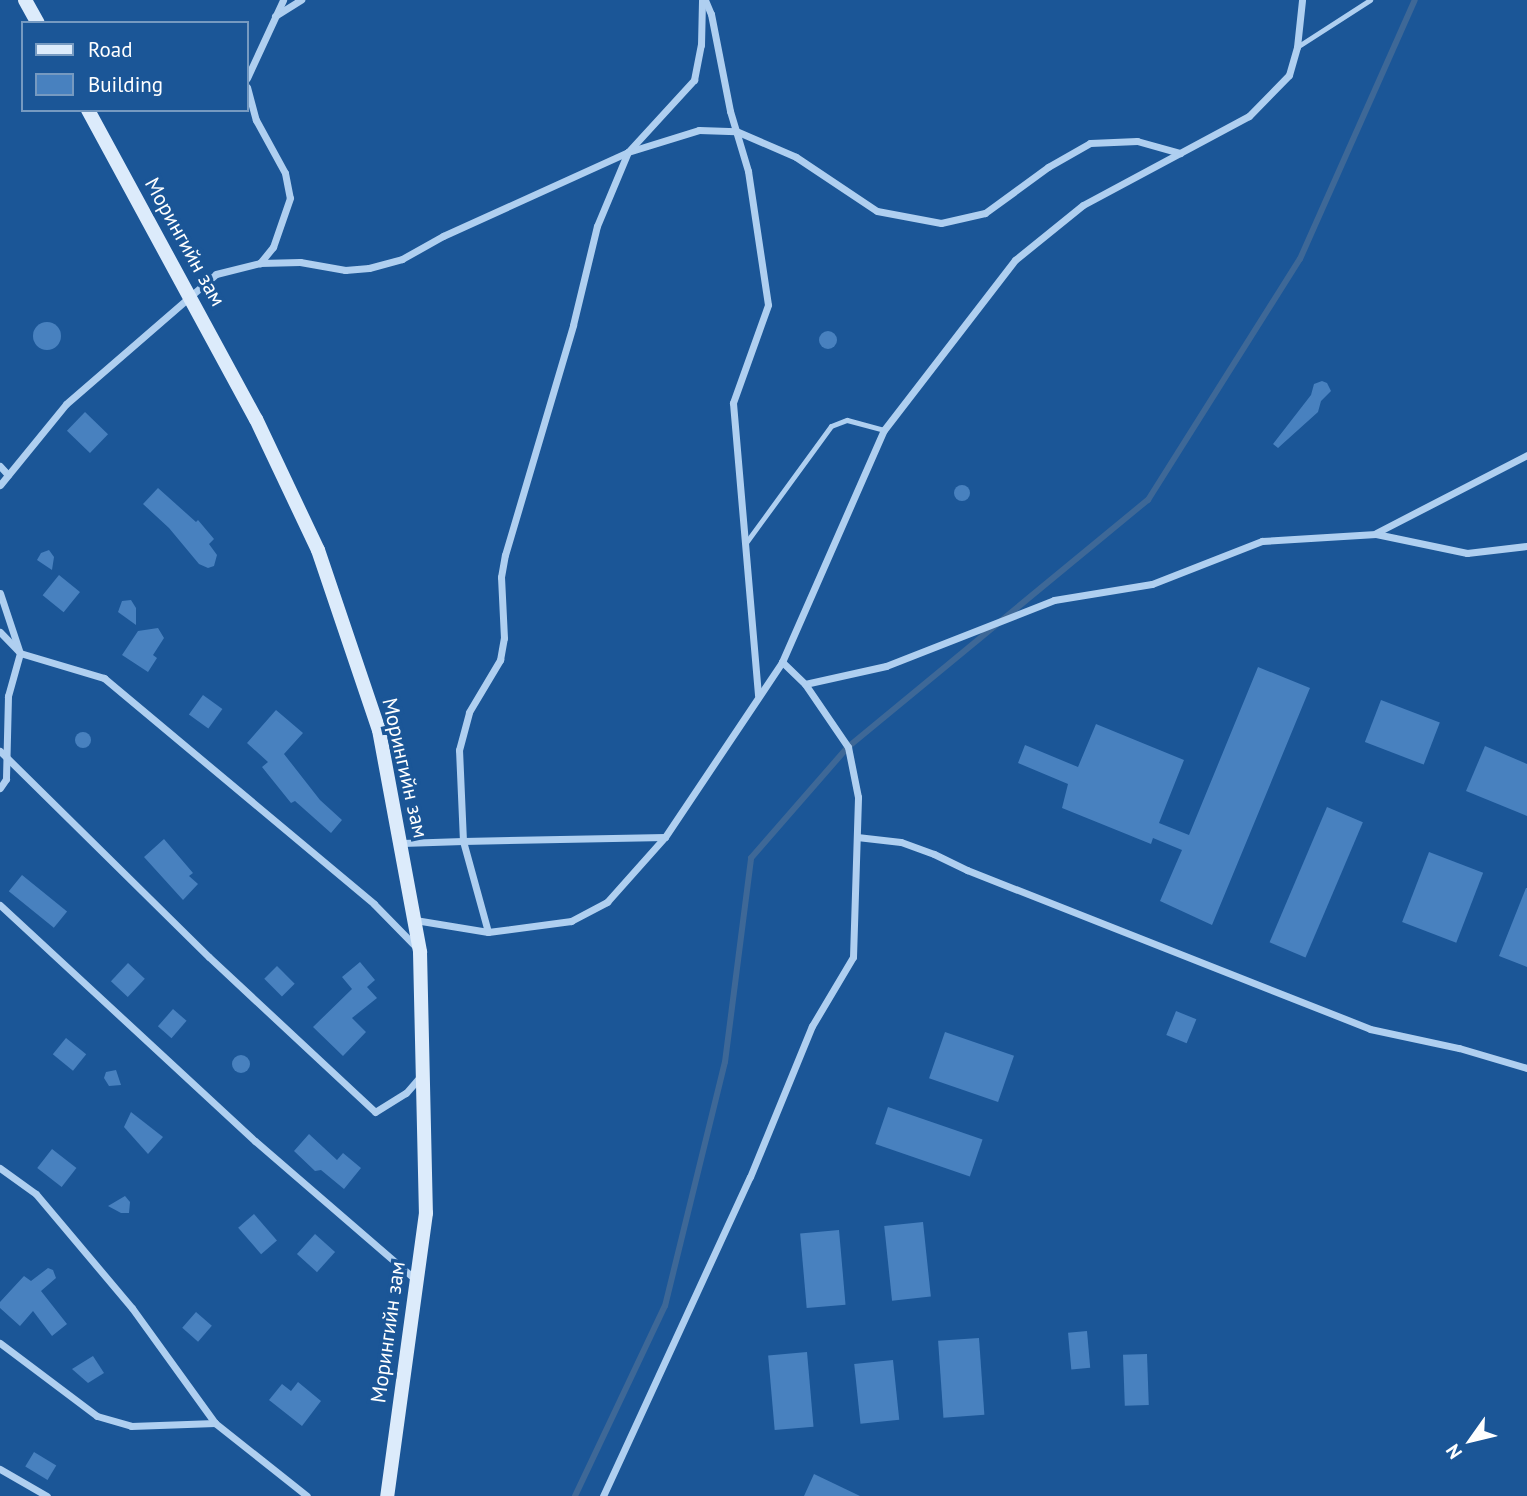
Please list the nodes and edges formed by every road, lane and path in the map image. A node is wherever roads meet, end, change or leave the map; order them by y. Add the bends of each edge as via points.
1 (25, 0) edge
2 (283, 0) edge
3 (301, 0) edge
4 (703, 0) edge
5 (1302, 0) edge
6 (1370, 0) edge
7 (274, 17) junction
8 (37, 21) edge
9 (1297, 47) junction
10 (248, 76) edge
11 (248, 91) edge
12 (89, 112) edge
13 (736, 131) junction
14 (628, 152) junction
15 (1180, 153) junction
16 (260, 263) junction
17 (191, 296) junction
18 (884, 430) junction
19 (1527, 455) edge
20 (0, 466) edge
21 (8, 475) junction
22 (0, 485) edge
23 (1376, 534) junction
24 (745, 544) junction
25 (1527, 546) edge
26 (0, 593) edge
27 (0, 632) edge
28 (20, 653) junction
29 (782, 662) junction
30 (805, 684) junction
31 (758, 695) junction
32 (4, 752) edge
33 (0, 788) edge
34 (665, 837) junction
35 (857, 837) junction
36 (463, 841) junction
37 (402, 844) junction
38 (0, 905) edge
39 (415, 920) junction
40 (488, 932) junction
41 (420, 952) junction
42 (1527, 1068) edge
43 (422, 1075) junction
44 (0, 1168) edge
45 (417, 1280) junction
46 (0, 1343) edge
47 (215, 1423) junction
48 (0, 1469) edge
49 (47, 1496) edge
50 (307, 1496) edge
51 (387, 1496) edge
52 (603, 1496) edge

1 - 8 main road
2 - 7 street
3 - 7 street
4 - 13 street via 711,14
4 - 14 street via 694,80
5 - 9 street
6 - 9 lane
7 - 10 street
9 - 15 street via 1289,75 1249,116
11 - 16 street via 256,120 285,173 290,198 273,247
12 - 17 main road, Морингийн зам
13 - 14 street via 699,130
13 - 15 street via 796,158 877,211 941,223 985,213 1090,143 1136,141
13 - 24 street via 748,171 768,305 733,403
14 - 16 street via 402,259 345,270 299,262
14 - 36 street via 597,226 573,325 505,555 500,660 469,712 459,750
15 - 18 street via 1083,205 1015,260
16 - 17 street via 216,274
17 - 21 street via 66,404
17 - 37 main road, Морингийн зам via 318,550 379,730
18 - 24 lane via 847,420 831,426
18 - 29 street
19 - 23 street
20 - 21 street
21 - 22 street
23 - 25 street via 1467,553
23 - 30 street via 1262,541 1152,584 1054,600 886,666
24 - 31 street
26 - 28 street
27 - 28 street
28 - 32 street via 8,696
28 - 41 street via 104,678 374,904
29 - 30 street
29 - 31 street
30 - 35 street via 848,747 858,797
31 - 34 street
32 - 33 street via 6,779
32 - 43 street via 209,957 375,1112 406,1093
34 - 36 street
34 - 40 street via 607,902 571,921
35 - 42 street via 901,842 934,854 1370,1029
35 - 52 street via 853,957 812,1026 750,1177
36 - 37 street
36 - 40 street
37 - 39 main road, Морингийн зам
38 - 45 street via 255,1141
39 - 40 street
39 - 41 main road, Морингийн зам
41 - 43 main road, Морингийн зам
43 - 45 main road, Морингийн зам via 426,1213
44 - 47 street via 36,1194 132,1308
45 - 51 main road, Морингийн зам
46 - 47 street via 97,1416 131,1426
47 - 50 street
48 - 49 street

